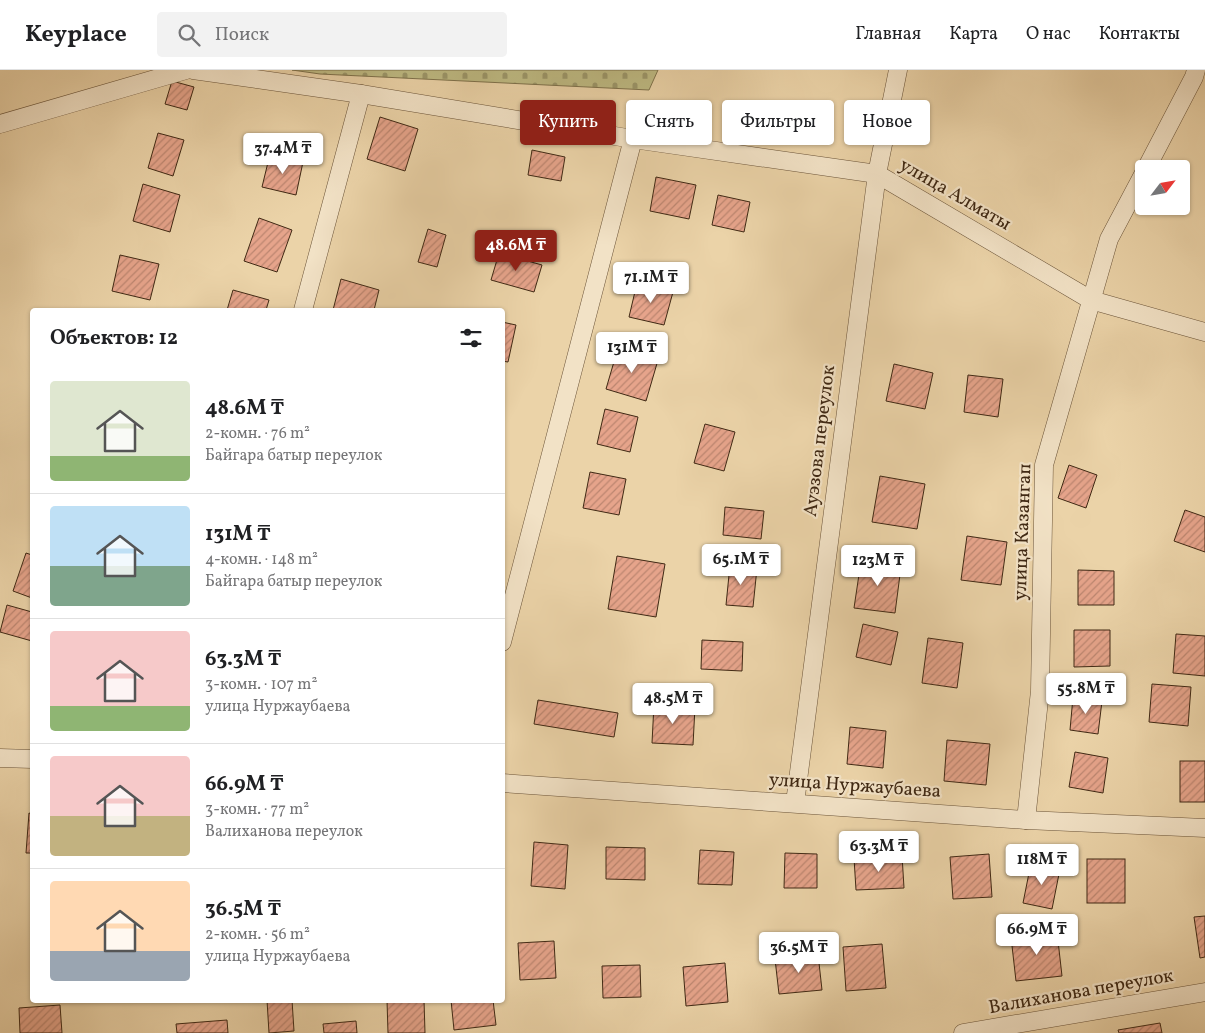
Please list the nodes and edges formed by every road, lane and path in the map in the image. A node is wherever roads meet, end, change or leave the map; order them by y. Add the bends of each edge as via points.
1 (186, 70) edge
2 (193, 70) edge
3 (898, 70) edge
4 (1196, 70) edge
5 (361, 94) junction
6 (0, 124) edge
7 (626, 138) edge
8 (631, 145) edge
9 (675, 145) edge
10 (1151, 160) edge
11 (877, 174) junction
12 (1135, 189) edge
13 (1091, 300) junction
14 (305, 308) edge
15 (1205, 332) edge
16 (505, 630) edge
17 (0, 758) edge
18 (30, 759) edge
19 (505, 783) edge
20 (795, 803) junction
21 (1026, 820) junction
22 (1205, 828) edge
23 (1205, 992) edge
24 (963, 1033) edge

1 - 6 street
2 - 5 street, улица Алматы
3 - 11 street, Ауэзова переулок
4 - 10 street
5 - 7 street, улица Алматы
5 - 14 street
8 - 16 street
9 - 11 street, улица Алматы
11 - 13 street, улица Алматы
11 - 20 street, Ауэзова переулок
12 - 13 street, улица Казангап via 1109,239
13 - 15 street, улица Алматы
13 - 21 street, улица Казангап via 1044,465 1040,691
17 - 18 street
19 - 20 street, улица Нуржаубаева
20 - 21 street, улица Нуржаубаева
21 - 22 street, улица Нуржаубаева
23 - 24 street, Валиханова переулок

